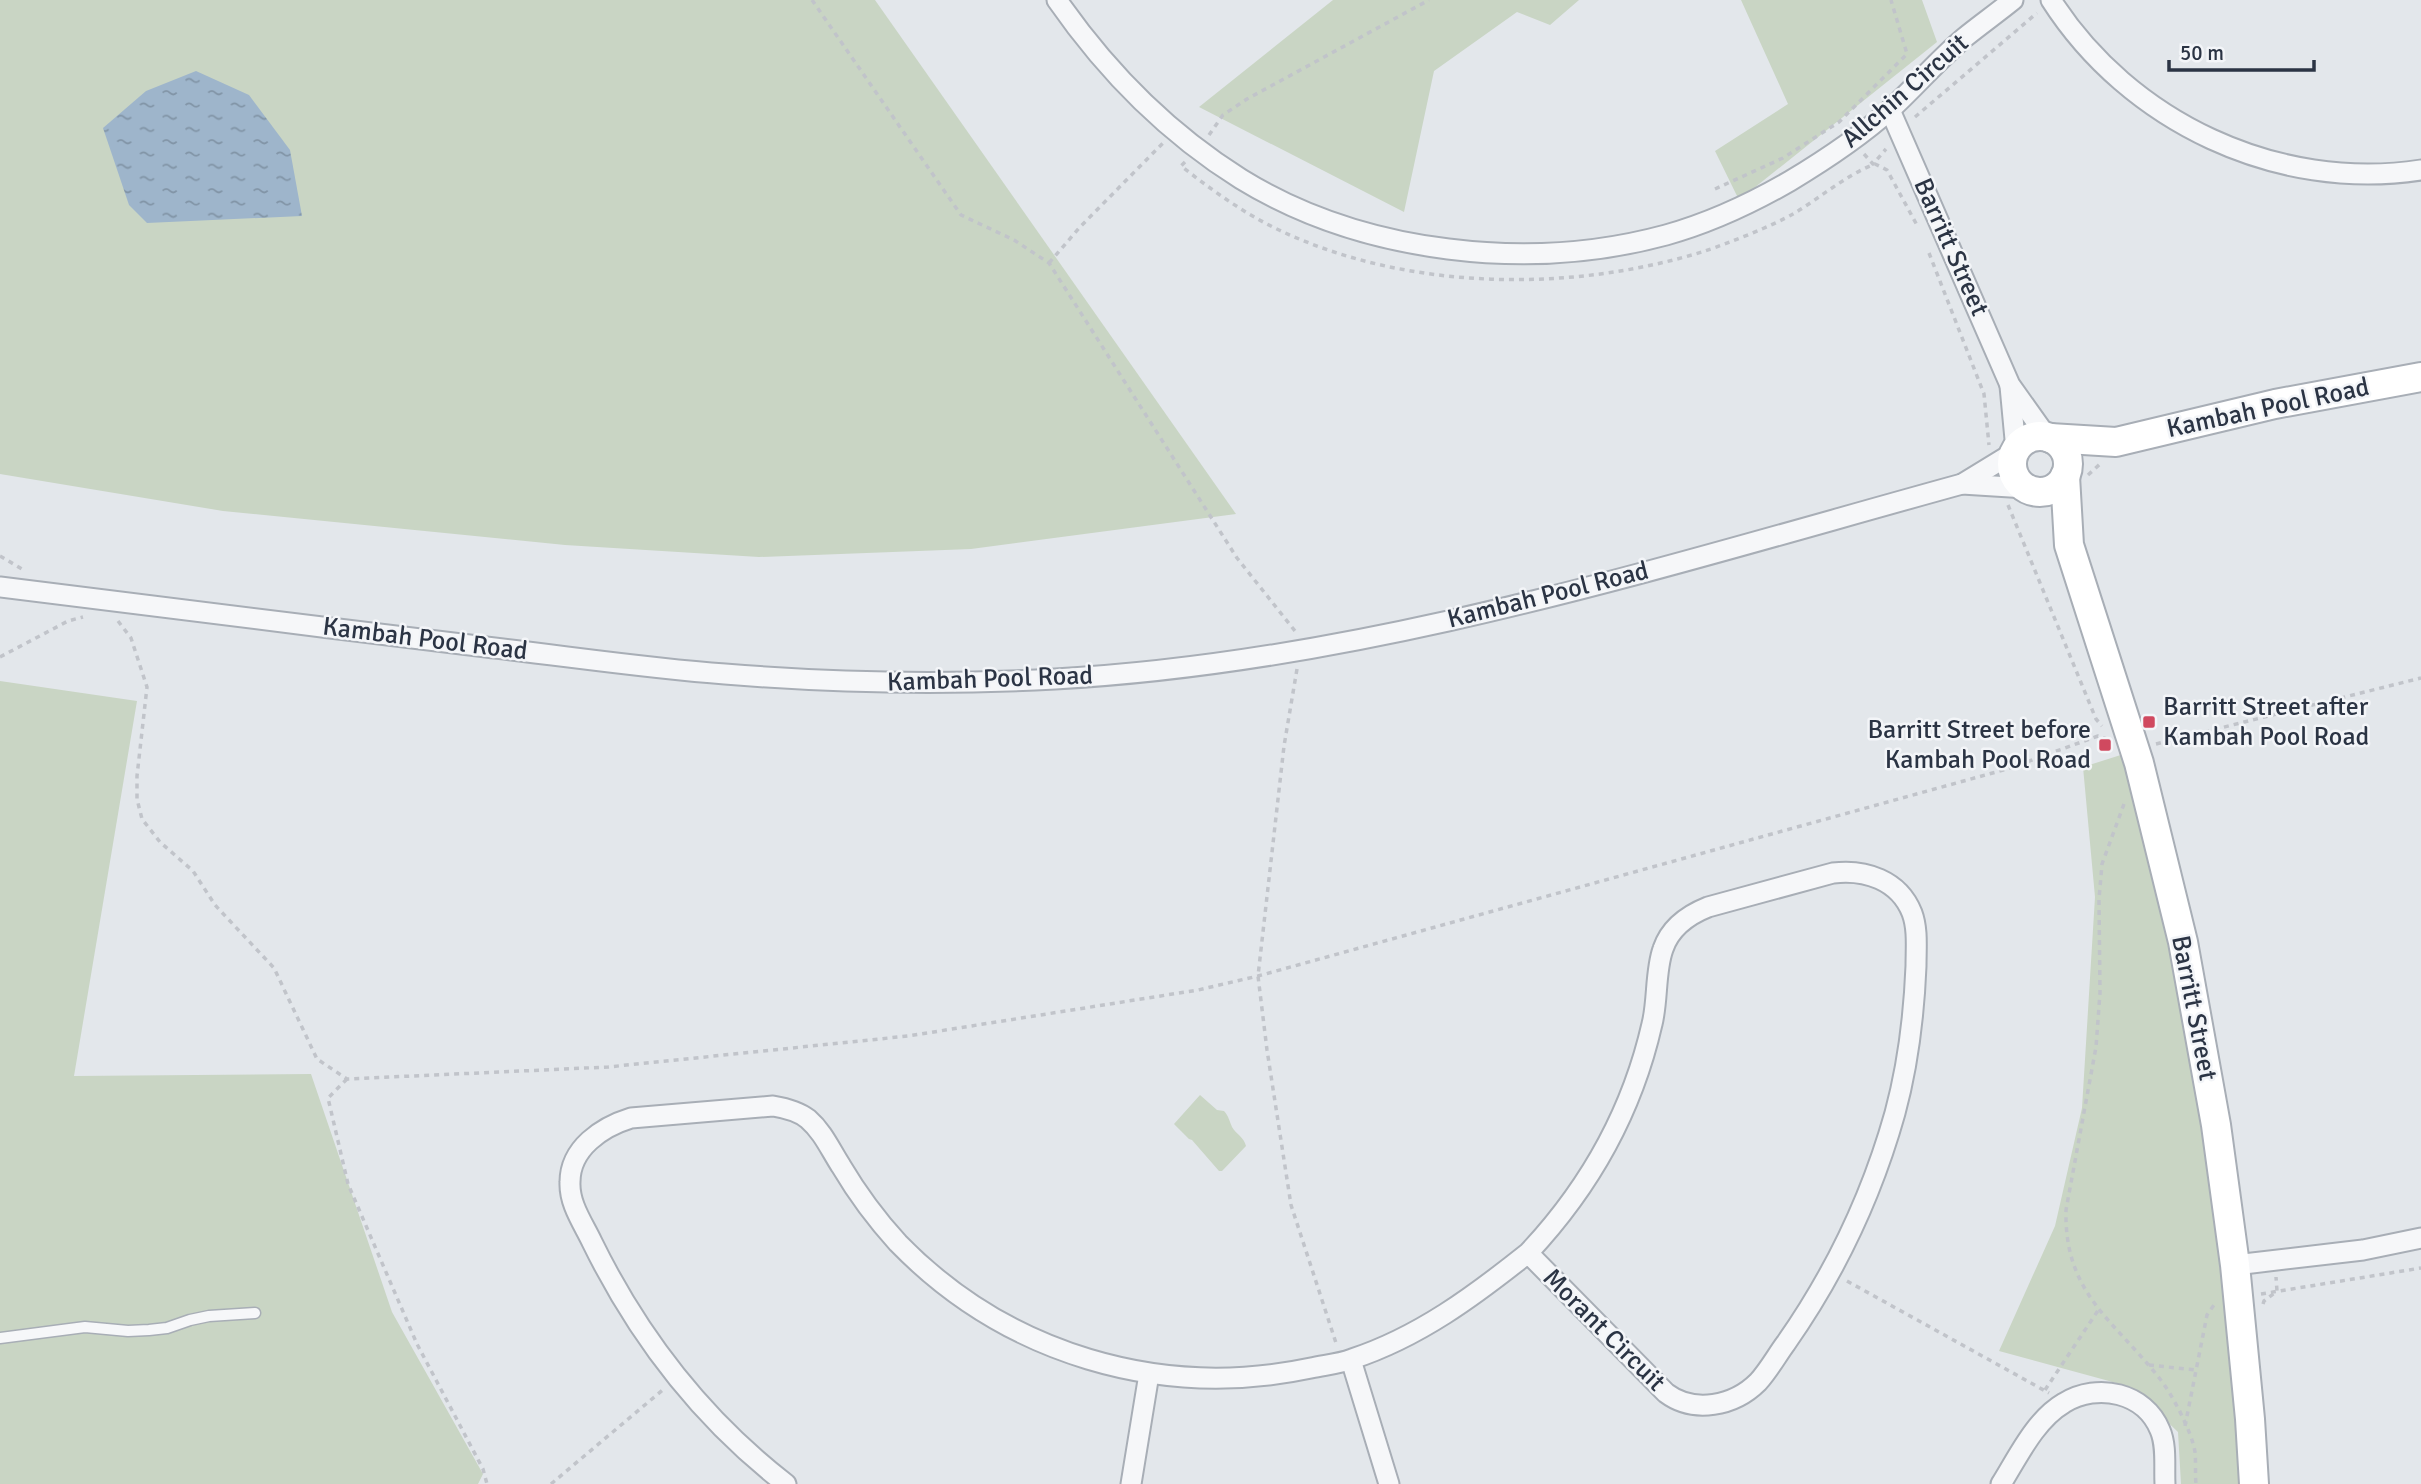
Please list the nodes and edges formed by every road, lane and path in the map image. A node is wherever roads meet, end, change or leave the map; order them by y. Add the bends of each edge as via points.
1 (812, 0) edge
2 (1056, 0) edge
3 (1429, 0) edge
4 (1891, 0) edge
5 (2013, 0) edge
6 (2051, 0) edge
7 (1890, 110) junction
8 (1839, 122) junction
9 (1175, 132) junction
10 (1900, 133) junction
11 (1852, 139) junction
12 (1198, 148) junction
13 (2421, 170) edge
14 (1715, 189) dead end
15 (1049, 264) junction
16 (2421, 377) edge
17 (2010, 385) junction
18 (2049, 438) junction
19 (2116, 442) junction
20 (2016, 451) junction
21 (2066, 474) junction
22 (1962, 484) junction
23 (2022, 495) junction
24 (2069, 545) junction
25 (0, 587) edge
26 (86, 617) dead end
27 (111, 619) dead end
28 (1301, 651) junction
29 (0, 657) edge
30 (2421, 678) edge
31 (2123, 742) junction
32 (2125, 800) dead end
33 (1258, 976) junction
34 (347, 1079) junction
35 (2421, 1238) edge
36 (1528, 1253) junction
37 (2235, 1265) junction
38 (2421, 1268) edge
39 (1830, 1272) junction
40 (2238, 1297) junction
41 (2099, 1309) junction
42 (255, 1313) dead end
43 (0, 1338) edge
44 (1351, 1360) junction
45 (2147, 1365) junction
46 (2196, 1370) junction
47 (1149, 1374) junction
48 (677, 1378) junction
49 (2185, 1426) junction
50 (487, 1484) edge
51 (551, 1484) edge
52 (786, 1484) edge
53 (1131, 1484) edge
54 (1389, 1484) edge
55 (2001, 1484) edge
56 (2165, 1484) edge
57 (2196, 1484) edge
58 (2254, 1484) edge

1 - 15 path via 961,215 1014,240
2 - 9 street, Allchin Circuit via 1113,74
3 - 12 path via 1247,99 1223,115
4 - 8 path via 1907,54
5 - 7 street, Allchin Circuit via 1963,39
6 - 10 path
6 - 13 street via 2103,66 2144,101 2242,153 2322,172
7 - 10 street, Barritt Street
7 - 11 street, Allchin Circuit
8 - 11 path
8 - 14 path via 1783,158
9 - 12 street, Allchin Circuit
9 - 15 path
10 - 11 path via 1872,164
10 - 17 street, Barritt Street
11 - 12 street, Allchin Circuit via 1788,182 1723,215 1667,235 1556,253 1486,253 1367,232 1273,196
15 - 28 path via 1237,558 1294,627
16 - 19 street, Kambah Pool Road via 2275,404
17 - 18 street, Barritt Street
17 - 20 street, Barritt Street
18 - 19 street, Kambah Pool Road
18 - 20 street via 2024,441
18 - 21 street via 2065,451
19 - 21 street, Kambah Pool Road
20 - 22 street, Kambah Pool Road
20 - 23 street via 2014,471
21 - 23 street via 2053,489
21 - 24 street, Barritt Street
22 - 23 street, Kambah Pool Road
22 - 28 street, Kambah Pool Road via 1587,587
23 - 24 street, Barritt Street
23 - 31 path via 2096,719
24 - 31 street, Barritt Street
25 - 28 street, Kambah Pool Road via 722,674 855,682 1056,679 1192,667
26 - 29 path via 68,621
27 - 34 path via 131,638 147,687 136,776 142,819 193,871 215,905 274,968 317,1059
28 - 33 path via 1284,746
30 - 31 path via 2157,744
31 - 33 path via 2098,736 2007,769
31 - 37 street, Barritt Street via 2183,942
32 - 41 path via 2102,864 2096,1047 2066,1210 2072,1256 2086,1293
33 - 34 path via 1198,990 908,1036 608,1067
33 - 44 path via 1291,1205 1336,1344
34 - 50 path via 328,1098 348,1184 417,1344 484,1469
35 - 37 street via 2363,1250
36 - 39 street, Morant Circuit via 1666,1393 1694,1406 1716,1405 1758,1382
36 - 39 street, Morant Circuit via 1586,1183 1620,1122 1639,1077 1653,1022 1663,949 1677,926 1708,907 1846,872 1871,874 1900,893 1912,913 1917,937 1914,1007 1895,1113 1872,1184
36 - 44 street, Morant Circuit via 1466,1302 1421,1329
37 - 40 street, Barritt Street
38 - 40 path
39 - 41 path via 2045,1390
40 - 46 path via 2218,1300 2207,1315
40 - 58 street, Barritt Street
41 - 45 path
42 - 43 lane via 209,1316 149,1330 85,1327
44 - 47 street, Morant Circuit via 1236,1379
44 - 54 street
45 - 46 path
45 - 49 path via 2174,1400
46 - 49 path
47 - 48 street, Morant Circuit via 1073,1354 1025,1335 945,1285 885,1228 821,1132 805,1117 773,1106 631,1118 596,1135 576,1158 570,1176 572,1202 611,1281
47 - 53 street
48 - 51 path
48 - 52 street, Morant Circuit via 702,1408
49 - 57 path via 2195,1450
55 - 56 street via 2040,1423 2064,1402 2093,1393 2116,1393 2136,1400 2151,1413 2161,1432

